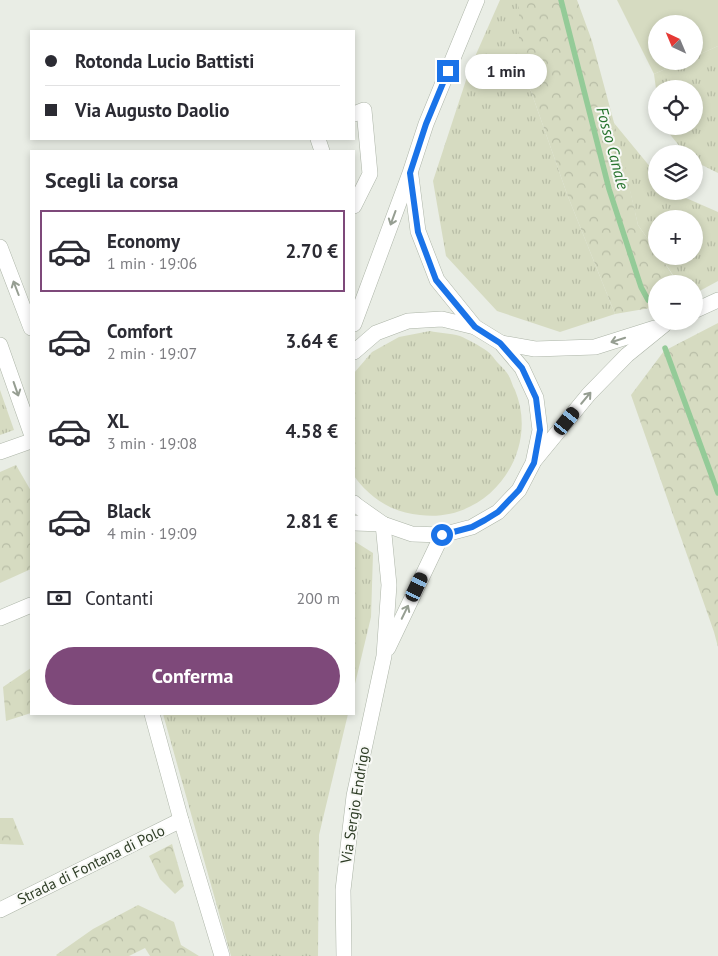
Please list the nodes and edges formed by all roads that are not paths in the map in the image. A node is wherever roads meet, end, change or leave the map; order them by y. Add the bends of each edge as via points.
1 (477, 0) edge
2 (355, 114) edge
3 (410, 173) junction
4 (355, 204) edge
5 (0, 247) edge
6 (718, 300) edge
7 (703, 307) edge
8 (355, 321) edge
9 (30, 325) edge
10 (475, 327) junction
11 (648, 330) edge
12 (659, 330) edge
13 (500, 343) junction
14 (0, 345) edge
15 (355, 351) edge
16 (30, 430) edge
17 (30, 441) edge
18 (0, 452) edge
19 (534, 463) junction
20 (355, 504) edge
21 (355, 523) edge
22 (383, 524) junction
23 (442, 535) junction
24 (30, 605) edge
25 (0, 618) edge
26 (384, 656) junction
27 (154, 716) edge
28 (181, 820) junction
29 (0, 910) edge
30 (222, 956) edge
31 (344, 956) edge

1 - 3 street via 426,124
2 - 4 street via 364,110 370,174
3 -> 8 street
3 - 10 street via 418,232 436,280
9 -> 5 street
6 - 7 street
10 - 13 street
10 - 15 street via 442,319 408,321 376,333
11 -> 13 street via 596,347 534,349
19 -> 12 street via 589,394 626,355
13 - 19 street via 522,368 536,398 540,430
14 -> 16 street
17 - 18 street
19 - 23 street via 519,490 498,512 472,527
20 - 22 street
21 - 22 street
22 - 23 street via 412,534
22 - 26 street, Via Sergio Endrigo via 389,585
26 -> 23 street, Via Sergio Endrigo
24 - 25 street
26 - 31 street, Via Sergio Endrigo via 354,796 342,890
27 - 28 street, Strada di Fontana di Polo
28 - 29 street, Strada di Fontana di Polo
28 - 30 street, Strada di Fontana di Polo

